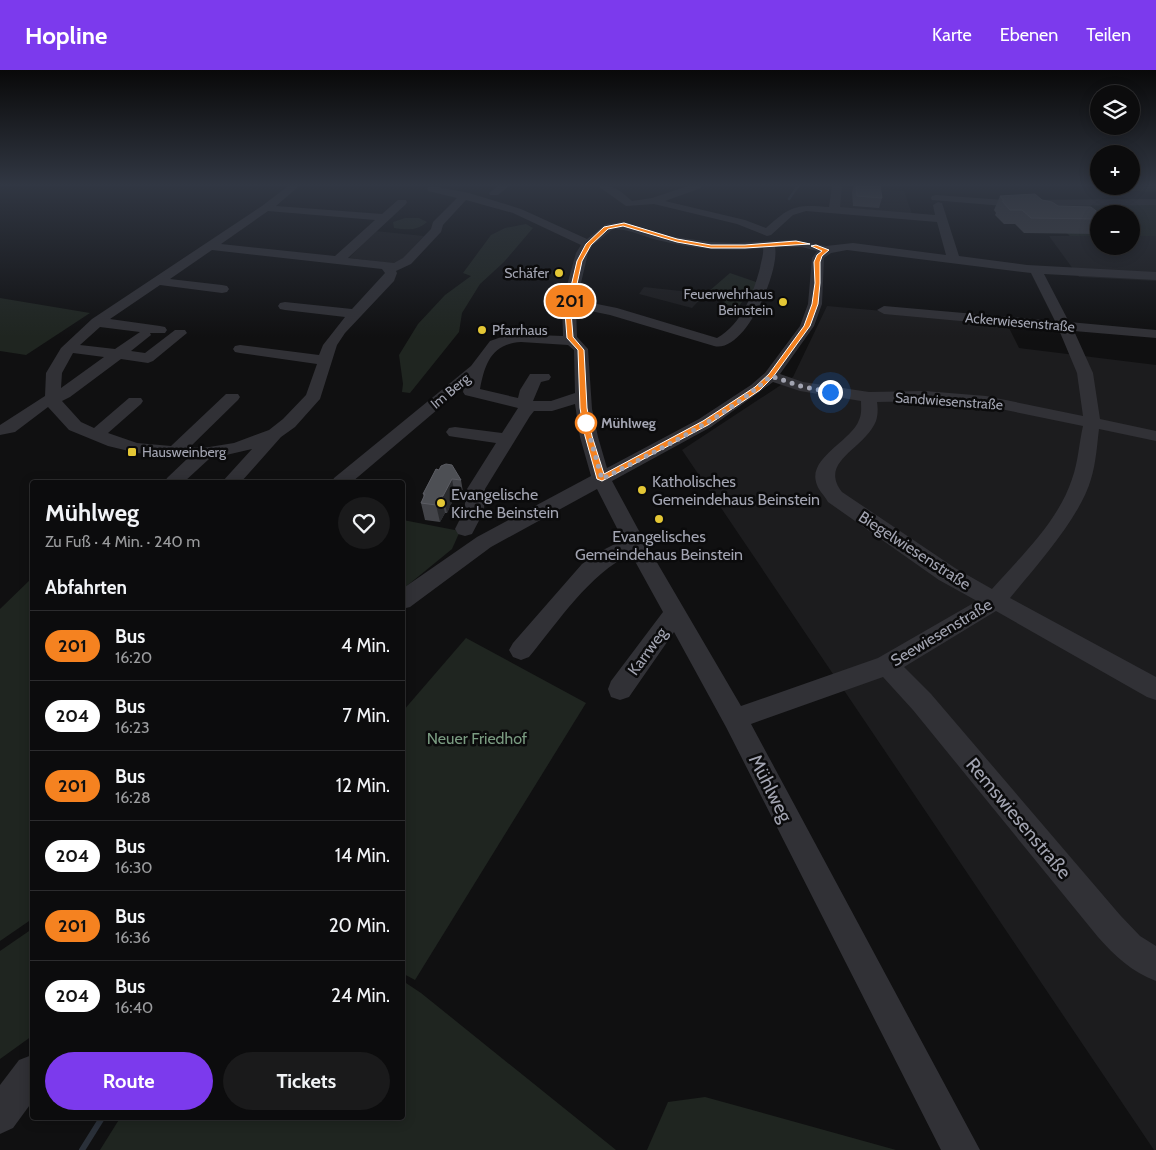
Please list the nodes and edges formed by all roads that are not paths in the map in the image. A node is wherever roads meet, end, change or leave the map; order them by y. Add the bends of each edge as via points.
1 (223, 236) edge
2 (364, 236) edge
3 (431, 236) edge
4 (572, 236) edge
5 (597, 236) edge
6 (663, 236) edge
7 (762, 236) edge
8 (769, 236) edge
9 (882, 236) edge
10 (947, 236) edge
11 (766, 239) junction
12 (882, 240) junction
13 (588, 244) junction
14 (209, 246) junction
15 (826, 250) junction
16 (954, 260) junction
17 (337, 261) junction
18 (386, 266) junction
19 (1036, 270) junction
20 (1156, 276) edge
21 (157, 281) junction
22 (222, 289) dead end
23 (569, 303) junction
24 (285, 306) dead end
25 (884, 310) dead end
26 (356, 314) junction
27 (97, 322) junction
28 (1065, 326) junction
29 (1156, 334) edge
30 (144, 335) dead end
31 (572, 340) junction
32 (68, 348) junction
33 (240, 349) dead end
34 (118, 354) junction
35 (324, 360) junction
36 (476, 369) junction
37 (771, 376) junction
38 (543, 377) dead end
39 (582, 396) junction
40 (232, 397) dead end
41 (869, 397) junction
42 (53, 398) junction
43 (135, 401) dead end
44 (527, 405) junction
45 (1092, 422) junction
46 (0, 430) edge
47 (455, 432) dead end
48 (275, 434) junction
49 (96, 436) junction
50 (1156, 436) edge
51 (507, 439) junction
52 (176, 451) junction
53 (203, 454) junction
54 (602, 479) junction
55 (176, 480) edge
56 (233, 480) edge
57 (343, 480) edge
58 (465, 530) dead end
59 (635, 543) junction
60 (405, 599) edge
61 (995, 601) junction
62 (675, 612) junction
63 (521, 650) dead end
64 (887, 665) junction
65 (620, 689) dead end
66 (1156, 689) edge
67 (735, 718) junction
68 (1156, 965) edge
69 (30, 1076) edge
70 (0, 1115) edge
71 (961, 1150) edge

1 - 14 street
2 - 17 street
3 - 18 street via 407,261 396,267
4 - 13 street
5 - 13 street
6 - 11 street via 735,247
7 - 11 street
8 - 11 street
9 - 12 street
10 - 16 street
11 - 15 street
11 - 23 street via 770,249 761,289 733,335 719,343 612,310
12 - 15 street
12 - 16 street
13 - 23 street, Mühlweg
14 - 17 street
14 - 21 street
15 - 37 street via 817,262 815,304 807,326
16 - 19 street
17 - 18 street
18 - 26 street via 392,273 389,278
19 - 20 street
19 - 28 street, Seewiesenstraße
21 - 22 street
21 - 27 street
23 - 31 street, Mühlweg
24 - 26 street
25 - 28 street, Ackerwiesenstraße
26 - 35 street via 330,344
27 - 32 street
27 - 34 street via 180,333 148,358
28 - 29 street, Ackerwiesenstraße
28 - 45 street, Seewiesenstraße via 1085,373
30 - 34 street
31 - 36 street, Im Berg via 505,340 493,345
31 - 39 street, Mühlweg via 581,350
32 - 34 street
32 - 42 street via 54,373
33 - 35 street
34 - 42 street via 64,394
35 - 48 street via 314,396
36 - 44 street via 471,392
36 - 57 street, Im Berg
37 - 41 street, Sandwiesenstraße via 800,386
37 - 54 street via 705,423
38 - 44 street via 536,376 528,390
39 - 44 street via 552,406
39 - 54 street, Mühlweg via 589,436
40 - 52 street
41 - 45 street, Sandwiesenstraße via 925,396 986,401
41 - 61 street, Biegelwiesenstraße via 868,420 863,429 824,469 822,479 826,488 947,574
42 - 46 street via 9,428
42 - 49 street via 56,406 75,426
43 - 49 street
44 - 51 street
45 - 50 street, Sandwiesenstraße
45 - 61 street, Seewiesenstraße via 1082,479 1072,500 1051,534
47 - 51 street
48 - 53 street via 238,448
48 - 56 street
49 - 52 street via 137,448
51 - 58 street via 476,489 474,511
52 - 53 street
53 - 55 street
54 - 59 street, Mühlweg
54 - 60 street via 484,542
59 - 62 street, Mühlweg
59 - 63 street via 608,556 590,570
61 - 64 street, Seewiesenstraße
61 - 66 street, Biegelwiesenstraße
62 - 65 street, Karrweg
62 - 67 street, Mühlweg
64 - 67 street, Seewiesenstraße
64 - 68 street, Remswiesenstraße via 922,702 1109,926 1129,947
67 - 71 street, Mühlweg
69 - 70 street

